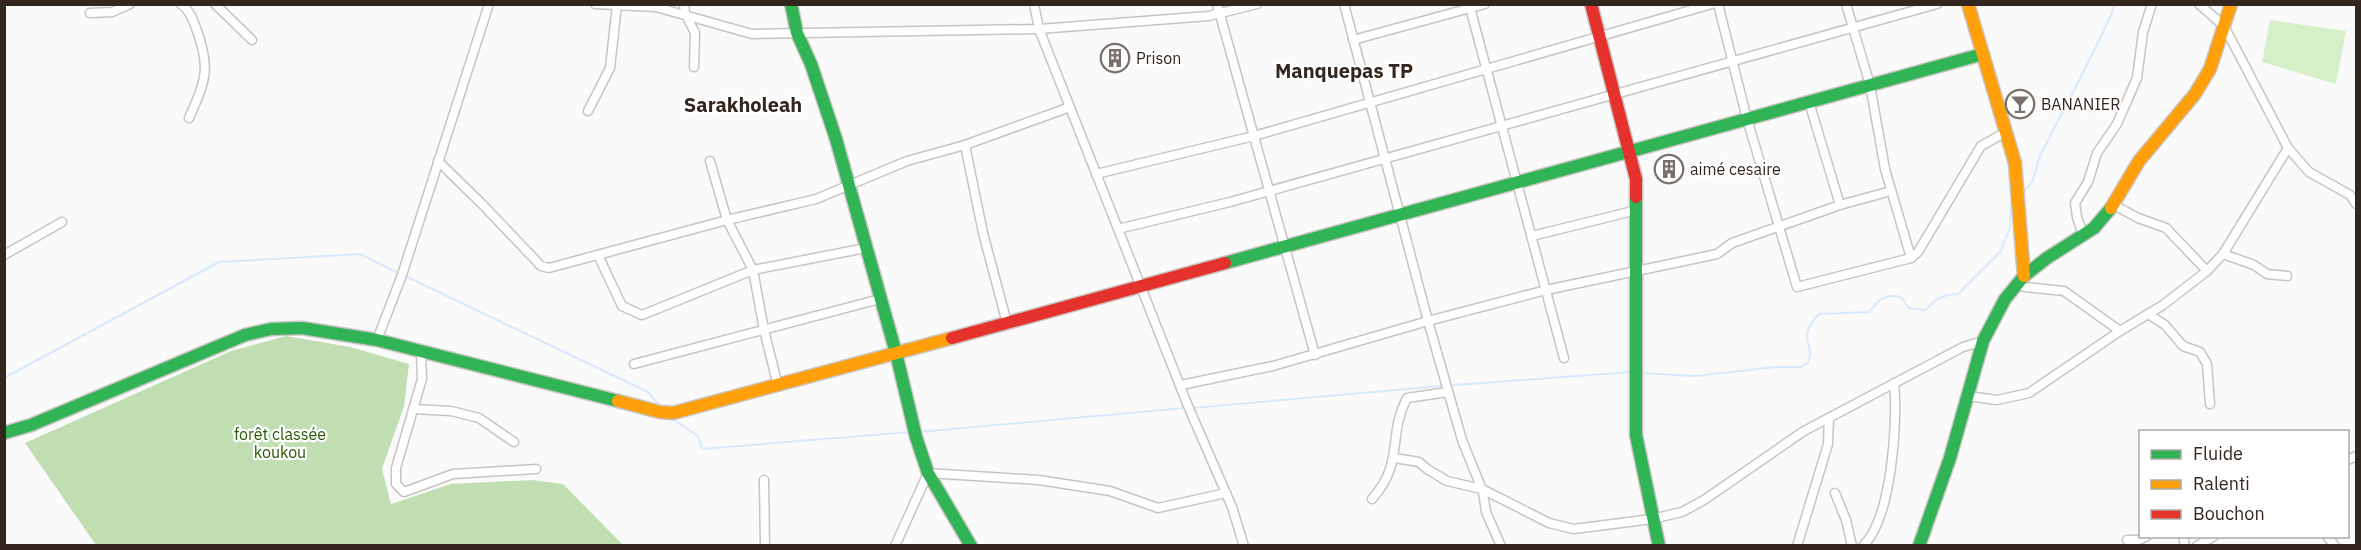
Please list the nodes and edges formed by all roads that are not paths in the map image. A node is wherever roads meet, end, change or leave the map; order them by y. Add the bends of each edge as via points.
1 (130, 4) edge
2 (215, 4) edge
3 (489, 4) edge
4 (595, 4) edge
5 (792, 4) edge
6 (1034, 4) edge
7 (1217, 4) edge
8 (1257, 4) edge
9 (1344, 4) edge
10 (1485, 4) edge
11 (1591, 4) edge
12 (1712, 4) edge
13 (1718, 4) edge
14 (1846, 4) edge
15 (1937, 4) edge
16 (2152, 4) edge
17 (2199, 4) edge
18 (2231, 4) edge
19 (617, 5) edge
20 (186, 6) edge
21 (1470, 6) edge
22 (684, 9) edge
23 (1970, 10) edge
24 (90, 13) dead end
25 (1220, 14) junction
26 (2224, 26) junction
27 (1853, 28) junction
28 (1039, 29) junction
29 (797, 33) junction
30 (1600, 36) junction
31 (252, 40) dead end
32 (1353, 40) junction
33 (1983, 54) junction
34 (1733, 61) junction
35 (694, 67) dead end
36 (1487, 70) junction
37 (1870, 85) junction
38 (1614, 94) junction
39 (1809, 102) junction
40 (1370, 103) junction
41 (1070, 107) junction
42 (588, 111) dead end
43 (189, 118) dead end
44 (1747, 119) junction
45 (1502, 125) junction
46 (2006, 132) junction
47 (1254, 136) junction
48 (965, 145) junction
49 (2288, 148) junction
50 (1630, 151) junction
51 (1384, 157) junction
52 (438, 161) junction
53 (710, 161) dead end
54 (1096, 174) junction
55 (1517, 182) junction
56 (849, 186) junction
57 (1269, 189) junction
58 (1891, 191) junction
59 (2356, 204) edge
60 (1840, 205) junction
61 (2115, 205) junction
62 (1637, 210) junction
63 (1400, 214) junction
64 (728, 220) junction
65 (62, 222) dead end
66 (1779, 226) junction
67 (1118, 229) junction
68 (2083, 235) junction
69 (1532, 236) junction
70 (1285, 246) junction
71 (866, 248) junction
72 (2223, 254) junction
73 (4, 255) edge
74 (598, 255) junction
75 (1911, 258) junction
76 (753, 270) junction
77 (1637, 270) junction
78 (2207, 271) junction
79 (2287, 276) dead end
80 (2021, 279) junction
81 (1142, 285) junction
82 (1546, 290) junction
83 (880, 299) junction
84 (2148, 314) junction
85 (1428, 321) junction
86 (1007, 322) junction
87 (764, 330) junction
88 (2120, 331) junction
89 (377, 340) junction
90 (1983, 341) junction
91 (421, 352) junction
92 (896, 353) junction
93 (1315, 355) junction
94 (1564, 358) dead end
95 (634, 364) dead end
96 (1894, 383) junction
97 (1180, 385) junction
98 (778, 386) junction
99 (1447, 387) junction
100 (1968, 396) junction
101 (2210, 404) dead end
102 (413, 409) junction
103 (1829, 418) junction
104 (4, 433) edge
105 (514, 442) dead end
106 (1394, 458) junction
107 (536, 469) dead end
108 (928, 473) junction
109 (764, 480) dead end
110 (1482, 489) junction
111 (1226, 493) junction
112 (1835, 493) dead end
113 (1372, 499) dead end
114 (1652, 519) junction
115 (2144, 538) edge
116 (2212, 538) edge
117 (2127, 540) dead end
118 (765, 546) edge
119 (895, 546) edge
120 (971, 546) edge
121 (1244, 546) edge
122 (1501, 546) edge
123 (1659, 546) edge
124 (1797, 546) edge
125 (1852, 546) edge
126 (1863, 546) edge
127 (1919, 546) edge
128 (2197, 546) edge

1 - 24 street via 112,12
2 - 31 street
3 - 52 street
4 - 19 street
5 - 29 street
6 - 28 street
7 - 25 street
8 - 25 street
9 - 32 street
10 - 21 street
11 - 30 street
12 - 30 street
13 - 34 street
14 - 27 street
15 - 27 street
16 - 68 street via 2137,78 2075,203
17 - 26 street
18 - 26 street
19 - 22 street
19 - 42 street via 610,68
20 - 43 street via 204,50 206,69 204,85
21 - 32 street
21 - 36 street
22 - 29 street via 752,34
22 - 35 street via 695,33
23 - 33 street
25 - 28 street
25 - 47 street
26 - 49 street
26 - 61 street via 2210,69 2195,94 2139,161
27 - 34 street
27 - 37 street
28 - 29 street
28 - 41 street
29 - 56 street via 811,64
30 - 36 street
30 - 38 street
32 - 40 street
33 - 37 street
33 - 46 street
34 - 38 street
34 - 44 street
36 - 40 street
36 - 45 street
37 - 39 street
37 - 58 street
38 - 45 street
38 - 50 street
39 - 44 street
39 - 60 street
40 - 47 street
40 - 51 street
41 - 48 street
41 - 54 street
44 - 50 street
44 - 66 street
45 - 51 street
45 - 55 street
46 - 75 street via 1981,146
46 - 80 street via 2020,188
47 - 54 street
47 - 57 street
48 - 56 street via 907,161
48 - 86 street
49 - 59 street via 2309,172 2350,195
49 - 72 street
50 - 55 street
50 - 62 street
51 - 57 street
51 - 63 street
52 - 74 street via 541,266 549,268
52 - 89 street
53 - 64 street
54 - 67 street
55 - 63 street
55 - 69 street
56 - 64 street via 816,200
56 - 71 street
57 - 67 street
57 - 70 street
58 - 60 street
58 - 75 street
60 - 66 street
61 - 68 street
61 - 78 street via 2166,228
62 - 69 street
62 - 77 street
63 - 70 street
63 - 85 street
64 - 74 street
64 - 76 street
65 - 73 street
66 - 75 street via 1797,287
66 - 77 street via 1732,243 1717,254
67 - 81 street
68 - 80 street
69 - 82 street
70 - 81 street
70 - 93 street
71 - 76 street
71 - 83 street
72 - 78 street
72 - 79 street via 2267,274
74 - 76 street via 622,306 642,315
76 - 87 street
77 - 82 street
77 - 114 street via 1636,435
78 - 84 street
80 - 88 street via 2024,287 2064,291
80 - 90 street via 2005,298
81 - 86 street
81 - 97 street
82 - 85 street
82 - 94 street
83 - 87 street
83 - 92 street
84 - 88 street
84 - 101 street via 2165,325 2183,346 2200,352 2207,364
85 - 93 street
85 - 99 street
86 - 92 street
87 - 95 street
87 - 98 street
88 - 100 street via 2030,393 1997,400
89 - 91 street
89 - 104 street via 302,328 245,335
90 - 96 street via 1963,347
90 - 100 street
91 - 98 street via 666,413
91 - 102 street via 422,379
92 - 98 street
92 - 108 street
93 - 97 street
96 - 103 street
96 - 126 street via 1897,410 1891,470 1877,522
97 - 111 street
99 - 106 street via 1407,398 1400,412
99 - 110 street via 1462,440
100 - 127 street
102 - 105 street via 451,411 479,418
102 - 107 street via 396,468 396,484 404,492 453,474
103 - 114 street via 1704,500 1682,512
103 - 124 street via 1828,444
106 - 110 street via 1419,462 1447,481
106 - 113 street via 1388,477
108 - 111 street via 1039,480 1110,491 1158,508
108 - 119 street
108 - 120 street
109 - 118 street
110 - 114 street via 1562,527 1574,529
110 - 122 street via 1486,512
111 - 121 street
112 - 125 street
114 - 123 street
115 - 117 street
116 - 128 street

